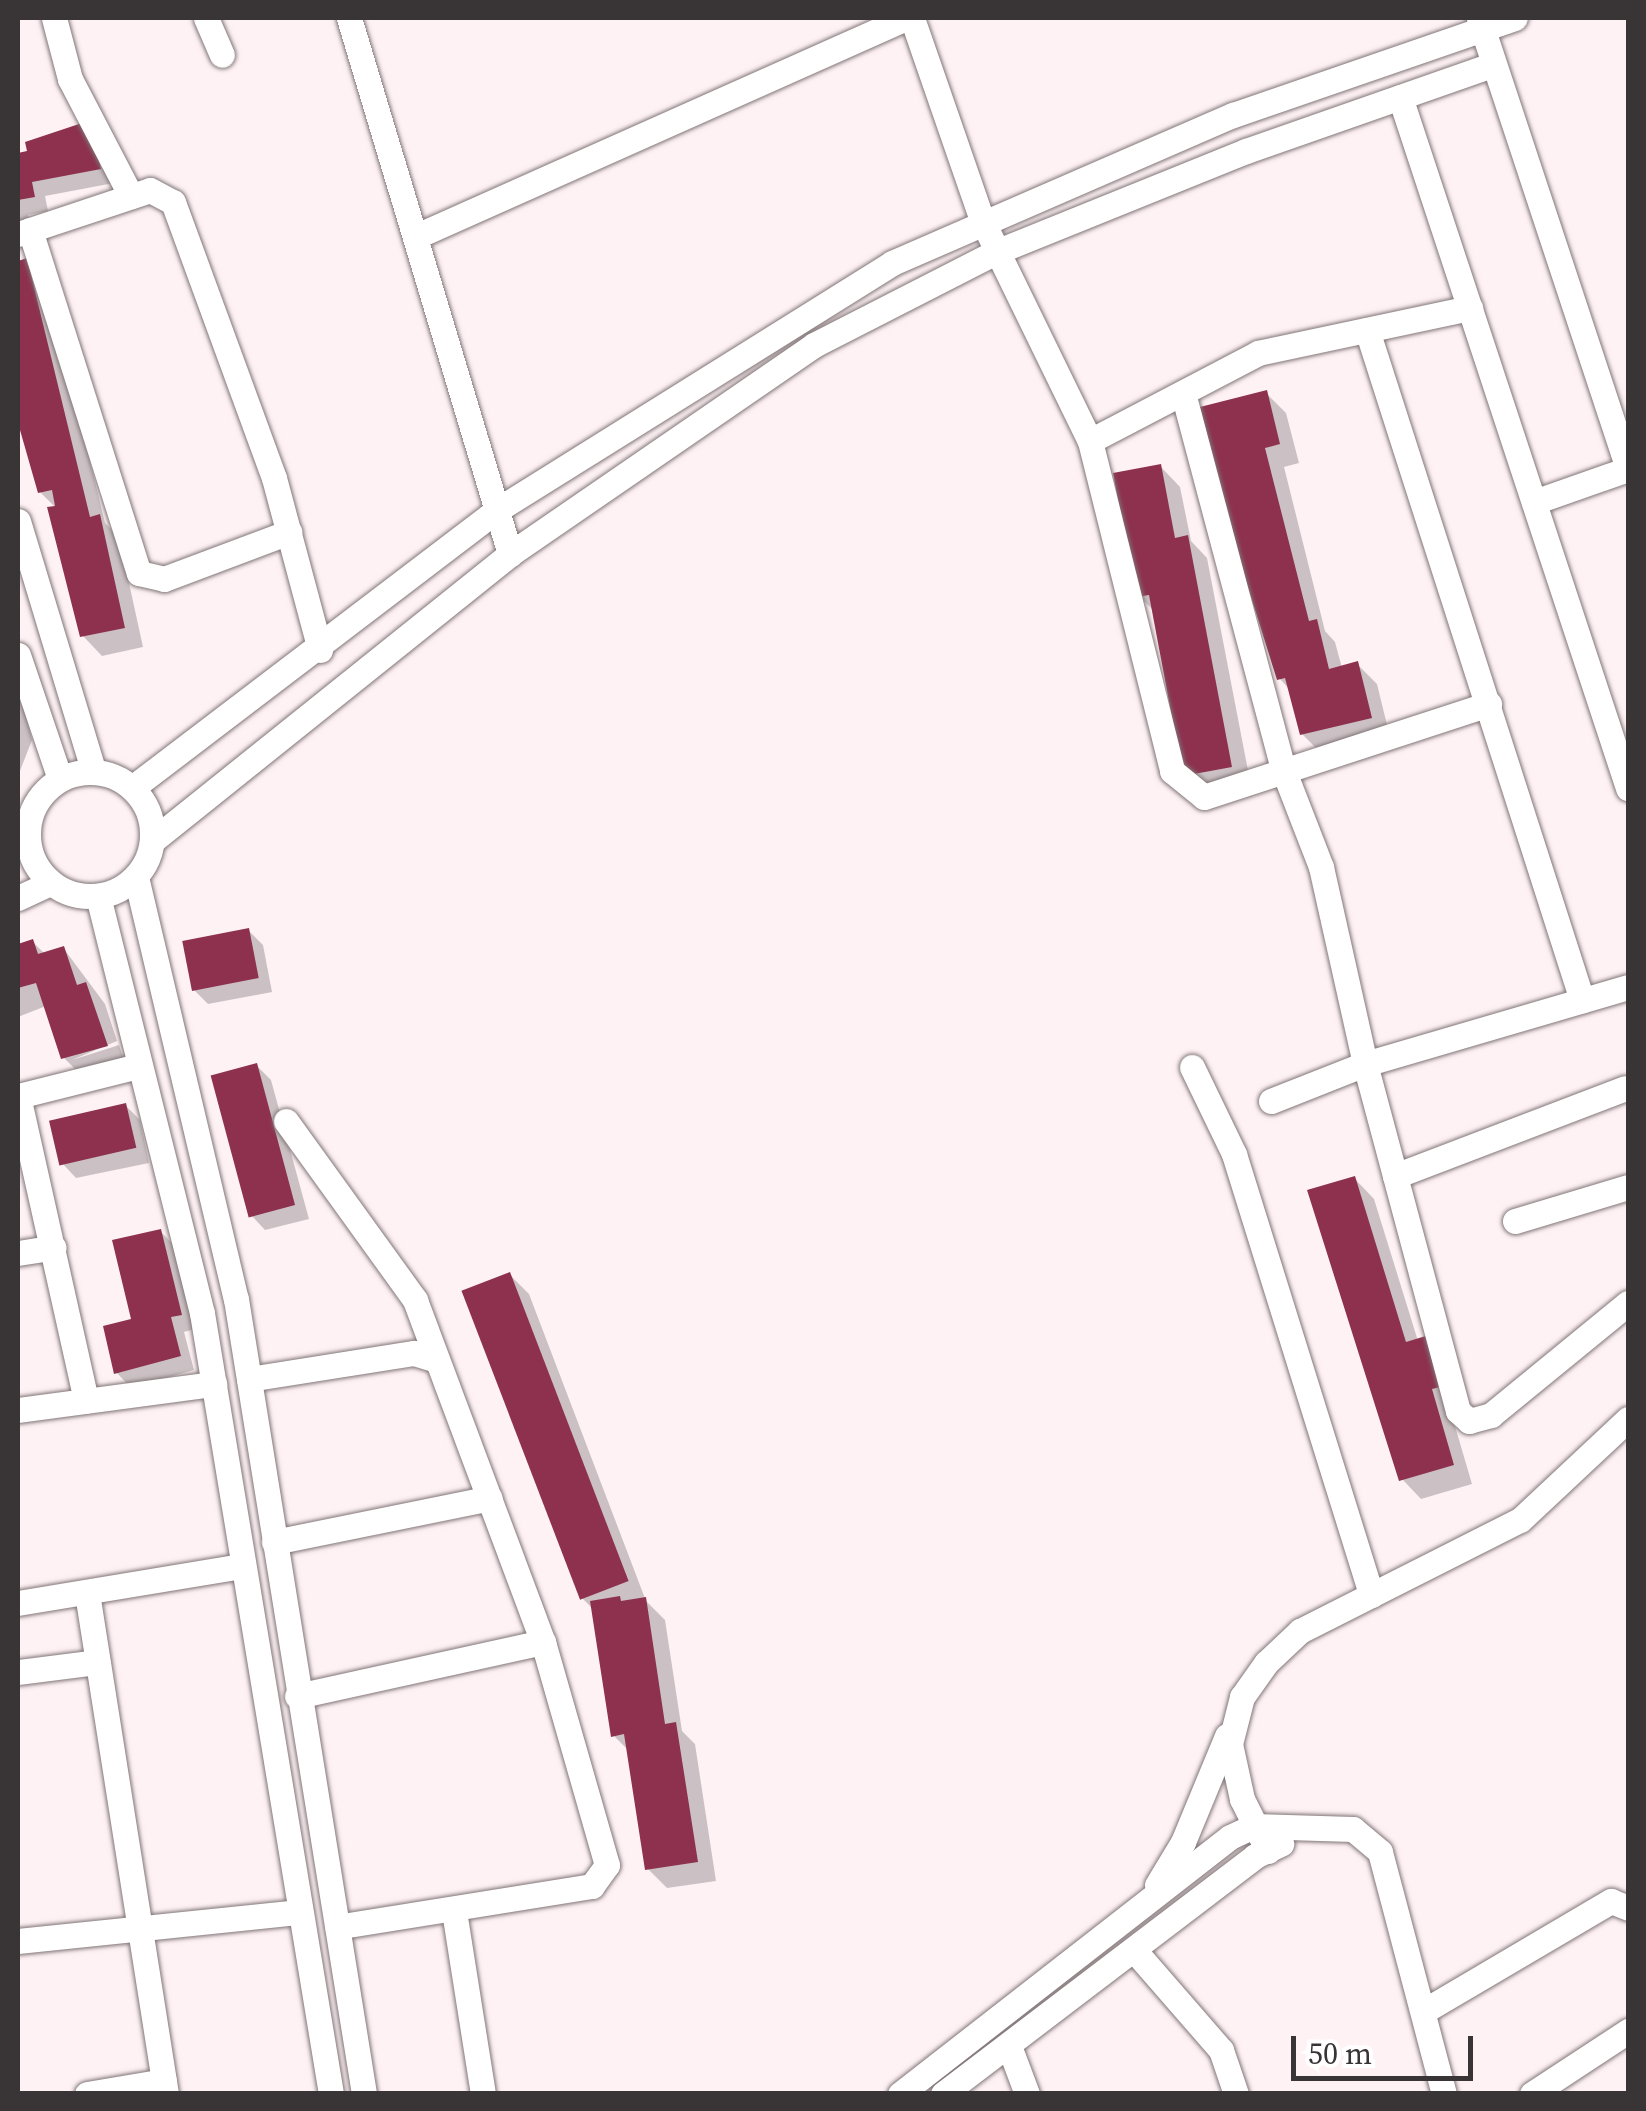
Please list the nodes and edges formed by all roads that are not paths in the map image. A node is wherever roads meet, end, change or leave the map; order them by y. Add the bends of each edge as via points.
1 (54, 18) edge
2 (206, 18) edge
3 (350, 18) edge
4 (909, 18) edge
5 (1515, 18) edge
6 (1480, 22) edge
7 (222, 55) dead end
8 (1492, 65) junction
9 (1400, 97) junction
10 (1233, 114) junction
11 (1246, 151) junction
12 (131, 196) junction
13 (982, 220) junction
14 (24, 232) edge
15 (419, 235) junction
16 (996, 252) junction
17 (1470, 308) junction
18 (1367, 330) junction
19 (1183, 392) junction
20 (1090, 442) junction
21 (1628, 468) edge
22 (1534, 502) junction
23 (497, 510) junction
24 (18, 521) edge
25 (289, 532) junction
26 (510, 554) junction
27 (320, 650) junction
28 (18, 656) edge
29 (1489, 704) junction
30 (1283, 769) junction
31 (94, 772) junction
32 (60, 779) junction
33 (132, 788) junction
34 (1628, 788) edge
35 (152, 841) junction
36 (22, 842) edge
37 (136, 877) junction
38 (50, 883) junction
39 (98, 896) junction
40 (18, 898) edge
41 (1628, 987) edge
42 (1582, 1000) junction
43 (1365, 1064) junction
44 (138, 1066) junction
45 (1192, 1067) dead end
46 (1624, 1088) dead end
47 (18, 1096) edge
48 (1271, 1101) dead end
49 (286, 1121) dead end
50 (1395, 1176) junction
51 (1628, 1187) edge
52 (1515, 1221) dead end
53 (54, 1248) junction
54 (18, 1253) edge
55 (1628, 1303) edge
56 (437, 1360) junction
57 (249, 1379) junction
58 (214, 1384) junction
59 (86, 1400) junction
60 (18, 1410) edge
61 (1628, 1420) edge
62 (490, 1498) junction
63 (274, 1542) junction
64 (242, 1566) junction
65 (87, 1593) junction
66 (1372, 1596) junction
67 (18, 1603) edge
68 (543, 1642) junction
69 (97, 1662) junction
70 (18, 1672) edge
71 (297, 1696) junction
72 (1233, 1722) junction
73 (1254, 1826) junction
74 (1311, 1829) junction
75 (1268, 1850) junction
76 (1148, 1900) junction
77 (1628, 1908) edge
78 (300, 1912) junction
79 (454, 1912) junction
80 (337, 1927) junction
81 (138, 1930) junction
82 (18, 1941) edge
83 (1134, 1950) junction
84 (1424, 2011) junction
85 (1628, 2031) edge
86 (1009, 2046) junction
87 (165, 2087) edge
88 (912, 2088) edge
89 (88, 2094) edge
90 (332, 2094) edge
91 (364, 2094) edge
92 (484, 2094) edge
93 (943, 2094) edge
94 (1027, 2094) edge
95 (1236, 2094) edge
96 (1444, 2094) edge
97 (1532, 2094) edge

1 - 12 street via 70,79
2 - 7 street
3 - 15 street
4 - 13 street
4 - 15 street
5 - 6 street
6 - 8 street
6 - 10 street
8 - 9 street
8 - 21 street
9 - 11 street
9 - 17 street
10 - 11 street
10 - 13 street
11 - 16 street
12 - 14 street
12 - 25 street via 158,191 173,202
13 - 16 street
13 - 23 street via 808,310
14 - 25 street via 139,573 164,579
15 - 23 street
16 - 20 street
16 - 26 street via 814,345
17 - 18 street
17 - 22 street
18 - 19 street via 1258,353
18 - 29 street
19 - 20 street
19 - 30 street
20 - 30 street via 1172,772 1204,797
21 - 22 street
22 - 34 street
23 - 26 street
23 - 27 street
24 - 31 street
25 - 27 street
26 - 35 street
27 - 33 street
28 - 32 street
29 - 30 street
29 - 42 street
30 - 43 street via 1321,867
31 - 32 street
31 - 33 street
32 - 36 street via 35,805
33 - 35 street via 151,822
35 - 37 street
36 - 38 street
37 - 39 street
37 - 57 street via 218,1214
38 - 39 street
38 - 40 street
39 - 44 street
41 - 42 street
42 - 43 street
43 - 48 street
43 - 50 street
44 - 47 street
44 - 58 street via 178,1209
45 - 66 street via 1234,1154
46 - 50 street
47 - 53 street
49 - 56 street via 415,1300
50 - 55 street via 1458,1410 1469,1420 1491,1416
51 - 52 street
53 - 54 street
53 - 59 street
56 - 57 street via 414,1353
56 - 62 street
57 - 63 street
58 - 59 street
58 - 64 street
59 - 60 street
61 - 66 street via 1520,1520
62 - 63 street
62 - 68 street
63 - 71 street
64 - 65 street
64 - 78 street
65 - 67 street
65 - 69 street
66 - 72 street via 1300,1632 1258,1674
68 - 71 street
68 - 79 street via 606,1874 592,1886
69 - 70 street
69 - 81 street
71 - 80 street
72 - 73 street via 1231,1762
72 - 76 street via 1183,1842
73 - 74 street
73 - 75 street
73 - 76 street via 1230,1836
74 - 75 street
74 - 84 street via 1353,1829 1380,1852
75 - 83 street
76 - 88 street
77 - 84 street via 1611,1901
78 - 81 street
78 - 90 street
79 - 80 street
79 - 92 street
80 - 91 street
81 - 82 street
81 - 87 street
83 - 86 street
83 - 95 street via 1221,2050
84 - 96 street
85 - 97 street
86 - 93 street
86 - 94 street
87 - 89 street

